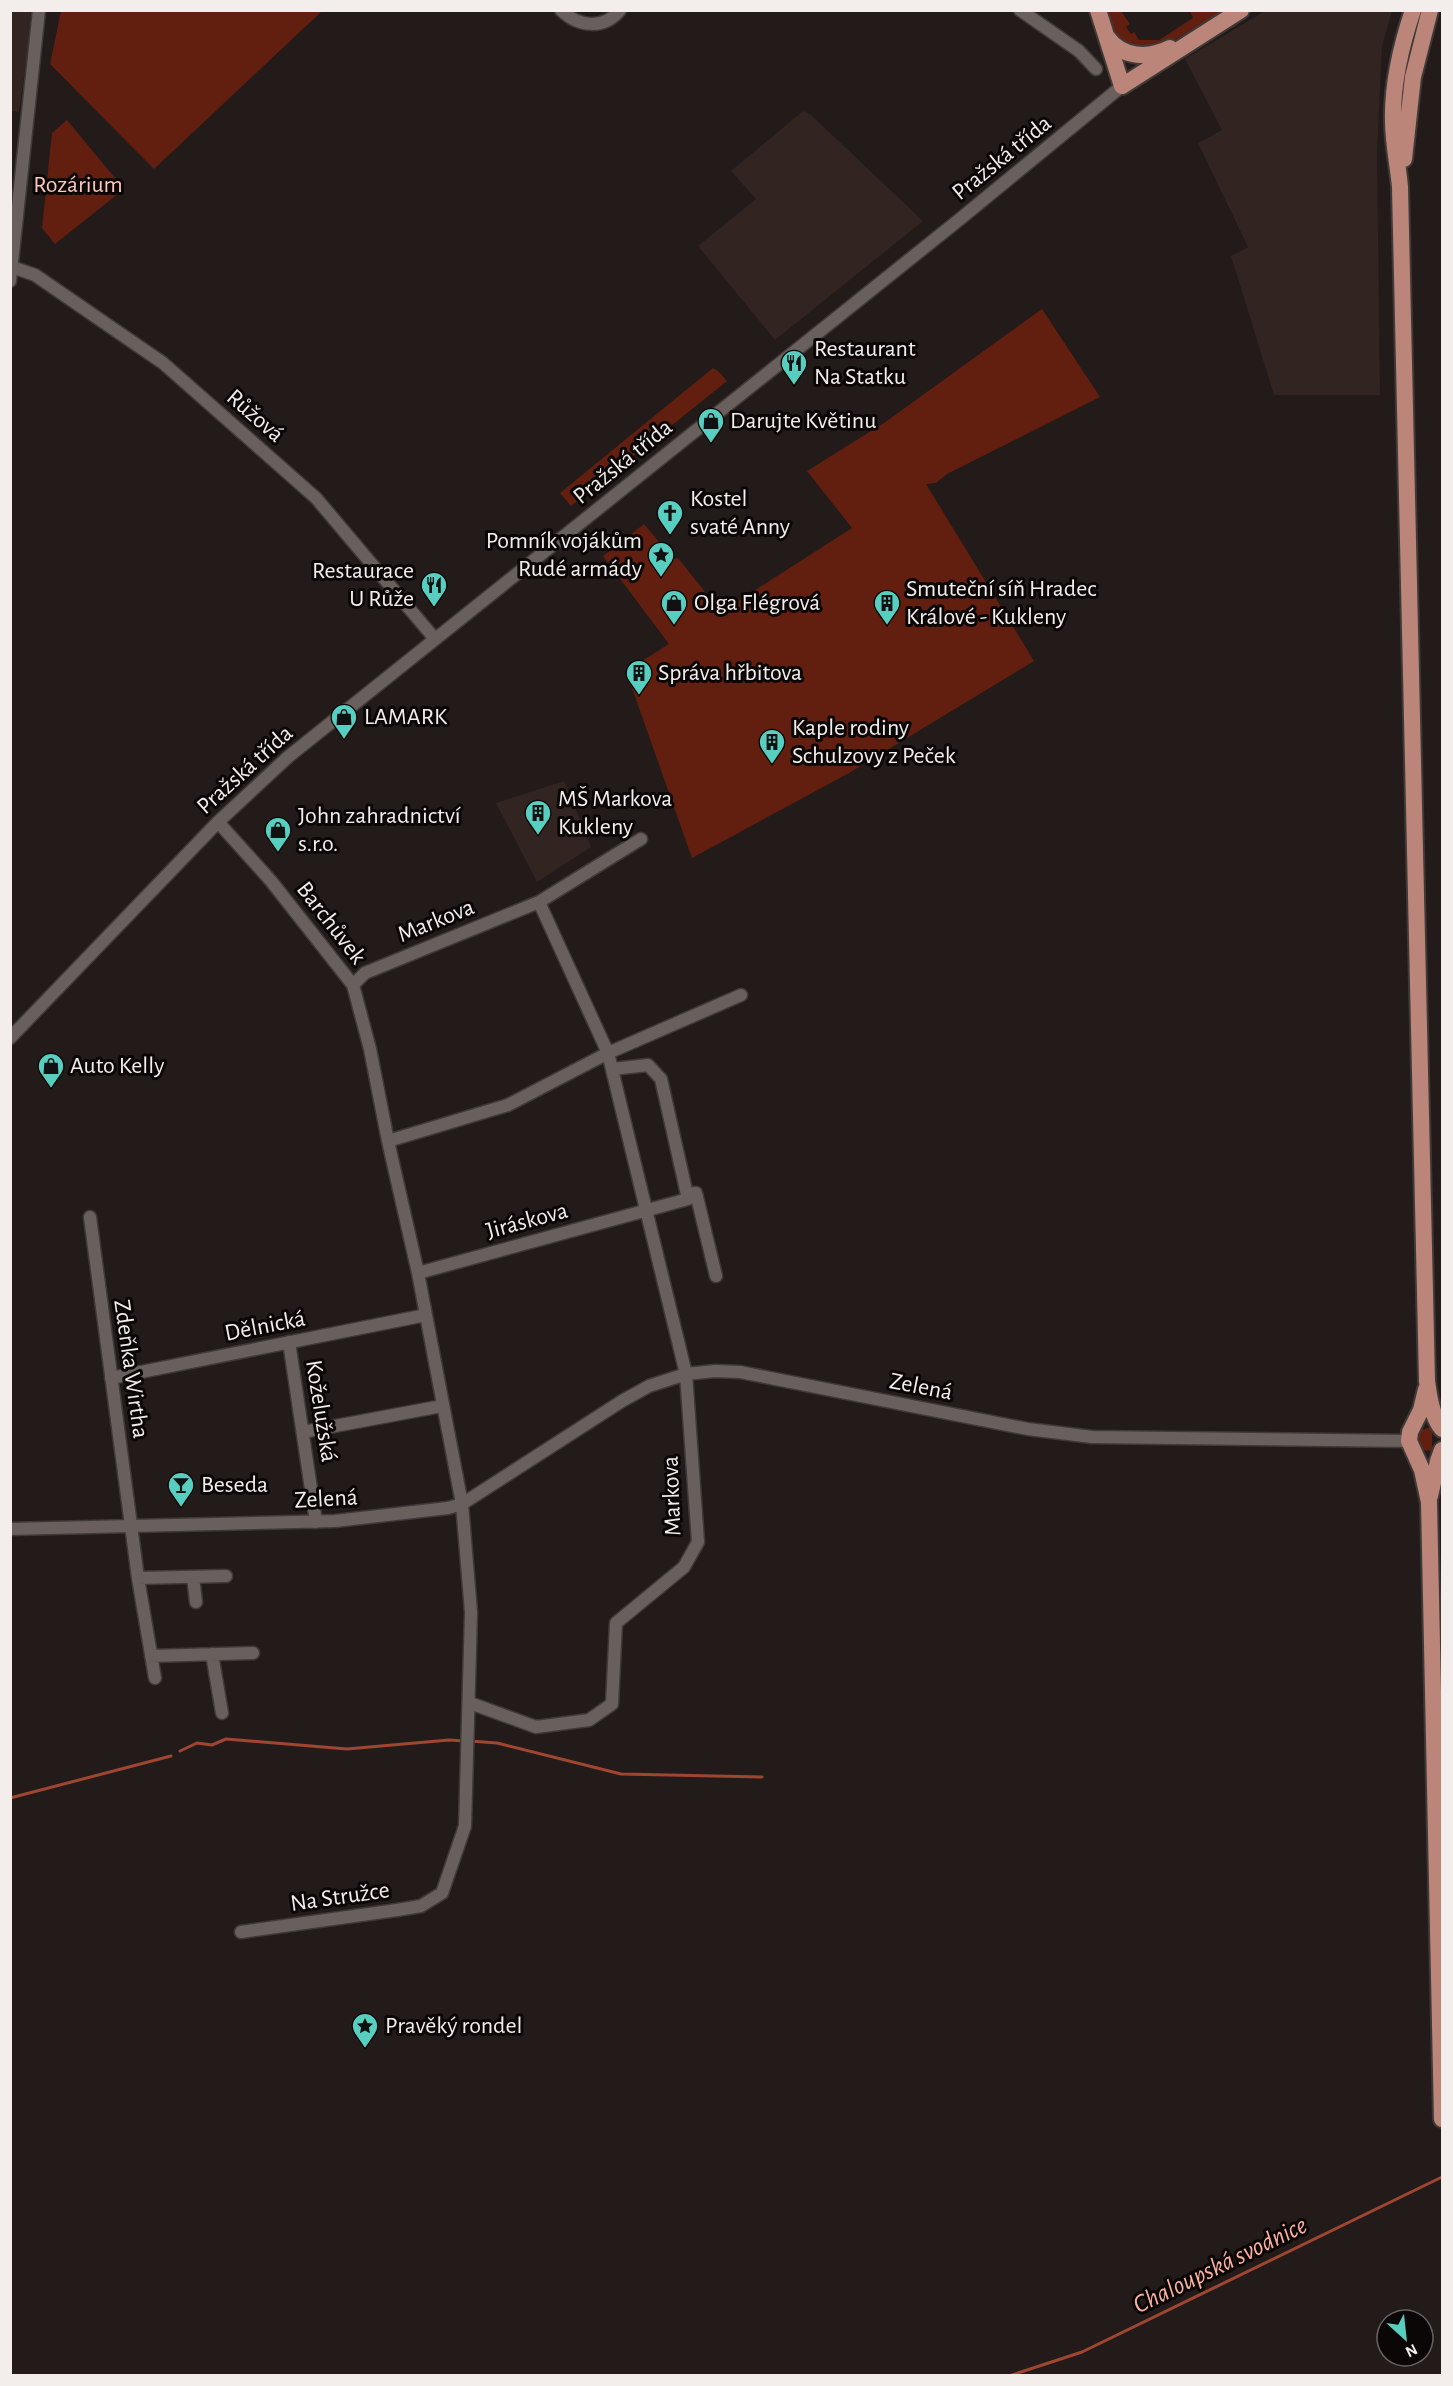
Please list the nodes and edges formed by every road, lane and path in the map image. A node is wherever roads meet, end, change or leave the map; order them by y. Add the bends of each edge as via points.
1 (39, 10) edge
2 (561, 10) edge
3 (620, 10) edge
4 (1020, 10) edge
5 (1098, 10) edge
6 (1241, 10) edge
7 (1413, 10) edge
8 (1430, 10) edge
9 (1104, 29) junction
10 (1203, 33) junction
11 (1096, 69) dead end
12 (1122, 86) junction
13 (1400, 187) junction
14 (12, 267) junction
15 (10, 281) edge
16 (435, 639) junction
17 (218, 822) junction
18 (641, 839) dead end
19 (539, 902) junction
20 (353, 985) junction
21 (741, 995) dead end
22 (10, 1038) edge
23 (608, 1053) junction
24 (613, 1069) junction
25 (389, 1145) junction
26 (687, 1194) junction
27 (647, 1211) junction
28 (90, 1217) dead end
29 (418, 1273) junction
30 (716, 1276) dead end
31 (426, 1315) junction
32 (289, 1342) junction
33 (686, 1374) junction
34 (111, 1377) junction
35 (1426, 1381) junction
36 (442, 1406) junction
37 (1440, 1426) edge
38 (303, 1432) junction
39 (1411, 1440) junction
40 (1443, 1450) edge
41 (1429, 1502) junction
42 (462, 1504) junction
43 (316, 1522) junction
44 (132, 1526) junction
45 (10, 1529) edge
46 (226, 1576) dead end
47 (193, 1577) junction
48 (138, 1578) junction
49 (196, 1602) dead end
50 (253, 1653) dead end
51 (212, 1654) junction
52 (151, 1656) junction
53 (156, 1678) dead end
54 (470, 1703) junction
55 (222, 1713) dead end
56 (241, 1932) dead end
57 (1443, 2119) edge

1 - 14 street
2 - 3 street via 571,19 594,25 606,22
4 - 11 street via 1079,51
5 - 9 main road
6 - 10 main road
7 - 13 main road via 1394,94
8 - 13 main road via 1413,77
9 - 10 main road via 1117,48 1142,55 1157,54
9 - 12 main road
10 - 12 main road
12 - 16 street, Pražská třída
13 - 35 main road
14 - 15 street
14 - 16 street, Růžová via 35,275 163,363 316,498
16 - 17 street, Pražská třída via 288,758
17 - 20 street, Barchůvek via 271,881
17 - 22 street, Pražská třída
18 - 19 street, Markova
19 - 20 street, Markova via 365,973
19 - 23 street, Markova
20 - 25 street, Barchůvek
21 - 23 street
23 - 24 street, Markova
23 - 25 street via 508,1105
24 - 26 street via 648,1065 661,1079
24 - 27 street, Markova
25 - 29 street
26 - 27 street via 688,1199
26 - 30 street via 696,1193
27 - 29 street, Jiráskova
27 - 33 street, Markova
28 - 34 street, Zdeňka Wirtha
29 - 31 street
31 - 32 street, Dělnická
31 - 36 street
32 - 34 street, Dělnická
32 - 38 street, Koželužská
33 - 39 street, Zelená via 740,1372 1028,1429 1092,1437
33 - 42 street, Zelená via 649,1386 622,1401
33 - 54 street, Markova via 698,1542 684,1567 615,1623 612,1704 589,1720 536,1727
34 - 44 street, Zdeňka Wirtha
35 - 37 main road
35 - 39 main road
36 - 38 street
36 - 42 street
37 - 39 main road via 1422,1422
38 - 43 street, Koželužská
39 - 40 main road via 1423,1457
39 - 41 main road
40 - 41 main road
41 - 57 main road
42 - 43 street, Zelená via 435,1511
42 - 54 street via 471,1612
43 - 44 street, Zelená
44 - 45 street, Zelená
44 - 48 street, Zdeňka Wirtha
46 - 47 street
47 - 48 street
47 - 49 street
48 - 52 street, Zdeňka Wirtha
50 - 51 street
51 - 52 street
51 - 55 street
52 - 53 street, Zdeňka Wirtha
54 - 56 street, Na Stružce via 465,1826 442,1893 421,1906

